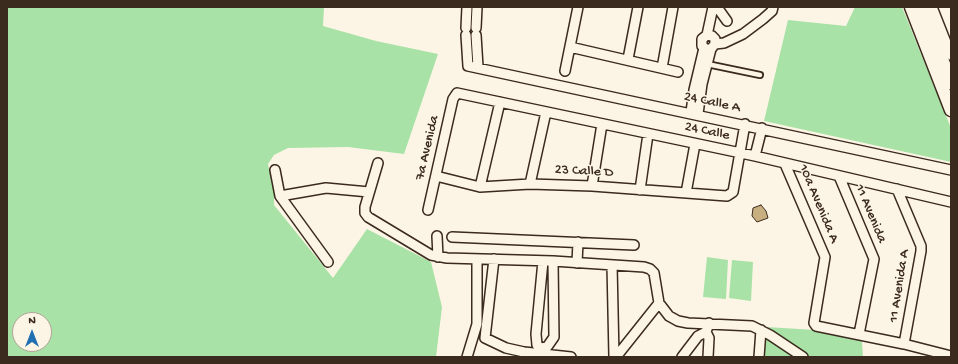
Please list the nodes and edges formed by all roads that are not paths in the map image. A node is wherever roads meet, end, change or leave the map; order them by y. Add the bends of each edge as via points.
1 (467, 7) edge
2 (477, 7) edge
3 (578, 7) edge
4 (638, 7) edge
5 (673, 7) edge
6 (713, 7) edge
7 (717, 7) edge
8 (773, 7) edge
9 (911, 7) edge
10 (932, 8) edge
11 (727, 21) dead end
12 (570, 47) junction
13 (710, 47) junction
14 (951, 54) edge
15 (628, 59) junction
16 (707, 64) junction
17 (478, 67) junction
18 (662, 68) junction
19 (565, 71) dead end
20 (678, 72) dead end
21 (760, 75) dead end
22 (951, 83) edge
23 (457, 93) joint
24 (500, 102) junction
25 (951, 110) edge
26 (546, 112) junction
27 (694, 113) junction
28 (602, 124) junction
29 (745, 124) junction
30 (762, 128) junction
31 (648, 134) junction
32 (695, 144) junction
33 (739, 153) junction
34 (755, 156) junction
35 (378, 163) dead end
36 (785, 164) junction
37 (275, 170) dead end
38 (951, 170) edge
39 (436, 176) junction
40 (839, 176) junction
41 (530, 184) junction
42 (592, 186) junction
43 (480, 187) junction
44 (897, 189) junction
45 (640, 190) junction
46 (369, 192) junction
47 (686, 193) junction
48 (280, 196) junction
49 (951, 202) edge
50 (428, 210) dead end
51 (437, 236) dead end
52 (452, 237) dead end
53 (578, 242) junction
54 (634, 245) dead end
55 (438, 257) junction
56 (477, 259) junction
57 (494, 259) junction
58 (543, 261) junction
59 (553, 261) junction
60 (328, 262) dead end
61 (577, 263) junction
62 (612, 265) junction
63 (659, 303) junction
64 (707, 327) junction
65 (761, 330) junction
66 (859, 334) junction
67 (904, 344) junction
68 (950, 352) edge
69 (467, 357) edge
70 (571, 357) edge
71 (615, 357) edge
72 (682, 357) edge
73 (708, 357) edge
74 (759, 357) edge
75 (803, 357) edge

1 - 17 street, 24 Calle A via 468,66
2 - 17 street
3 - 12 street
4 - 15 street
5 - 18 street
6 - 13 street via 707,35 713,37
7 - 11 street
8 - 13 street via 764,19 743,34
9 - 25 street
10 - 14 street
10 - 22 street
12 - 15 street
12 - 19 street
13 - 16 street
13 - 27 street via 694,90
15 - 18 street
16 - 21 lane
16 - 27 street
17 - 27 street, 24 Calle A
18 - 20 street
23 - 24 street, 24 Calle
23 - 39 street, 7a Avenida
24 - 26 street, 24 Calle
24 - 43 street
26 - 28 street, 24 Calle
26 - 41 street
27 - 29 street, 24 Calle A
28 - 31 street, 24 Calle
28 - 42 street
29 - 30 street, 24 Calle A
29 - 33 street
30 - 34 street
30 - 38 street, 24 Calle A
31 - 32 street, 24 Calle
31 - 45 street
32 - 33 street, 24 Calle
32 - 47 street
33 - 34 street, 24 Calle
33 - 47 street, 23 Calle D via 731,195
34 - 36 street, 24 Calle
35 - 46 street
36 - 40 street, 24 Calle
36 - 66 street, 10a Avenida A via 825,257 814,319 816,326
37 - 48 street
39 - 43 street, 23 Calle D
39 - 50 street, 7a Avenida
40 - 44 street, 24 Calle
40 - 66 street, 11 Avenida via 874,259
41 - 42 street, 23 Calle D
41 - 43 street, 23 Calle D
42 - 45 street, 23 Calle D
44 - 49 street, 24 Calle
44 - 67 street, 11 Avenida A via 921,251
45 - 47 street, 23 Calle D
46 - 48 street via 326,188
46 - 55 street via 365,207 368,217
48 - 60 street
51 - 55 street
52 - 53 street
53 - 54 street
53 - 61 street
55 - 56 street
56 - 57 street
56 - 69 street via 476,324
57 - 58 street
57 - 70 street via 485,338 506,348 524,352
58 - 59 street
58 - 59 street via 536,334 537,345 542,348 554,337
59 - 61 street
61 - 62 street
62 - 63 street via 650,269 656,280
62 - 71 street
63 - 64 street via 669,316 678,321
63 - 71 street
64 - 65 street via 742,325
64 - 72 street
64 - 73 street
65 - 74 street
65 - 75 street
66 - 67 street
67 - 68 street

